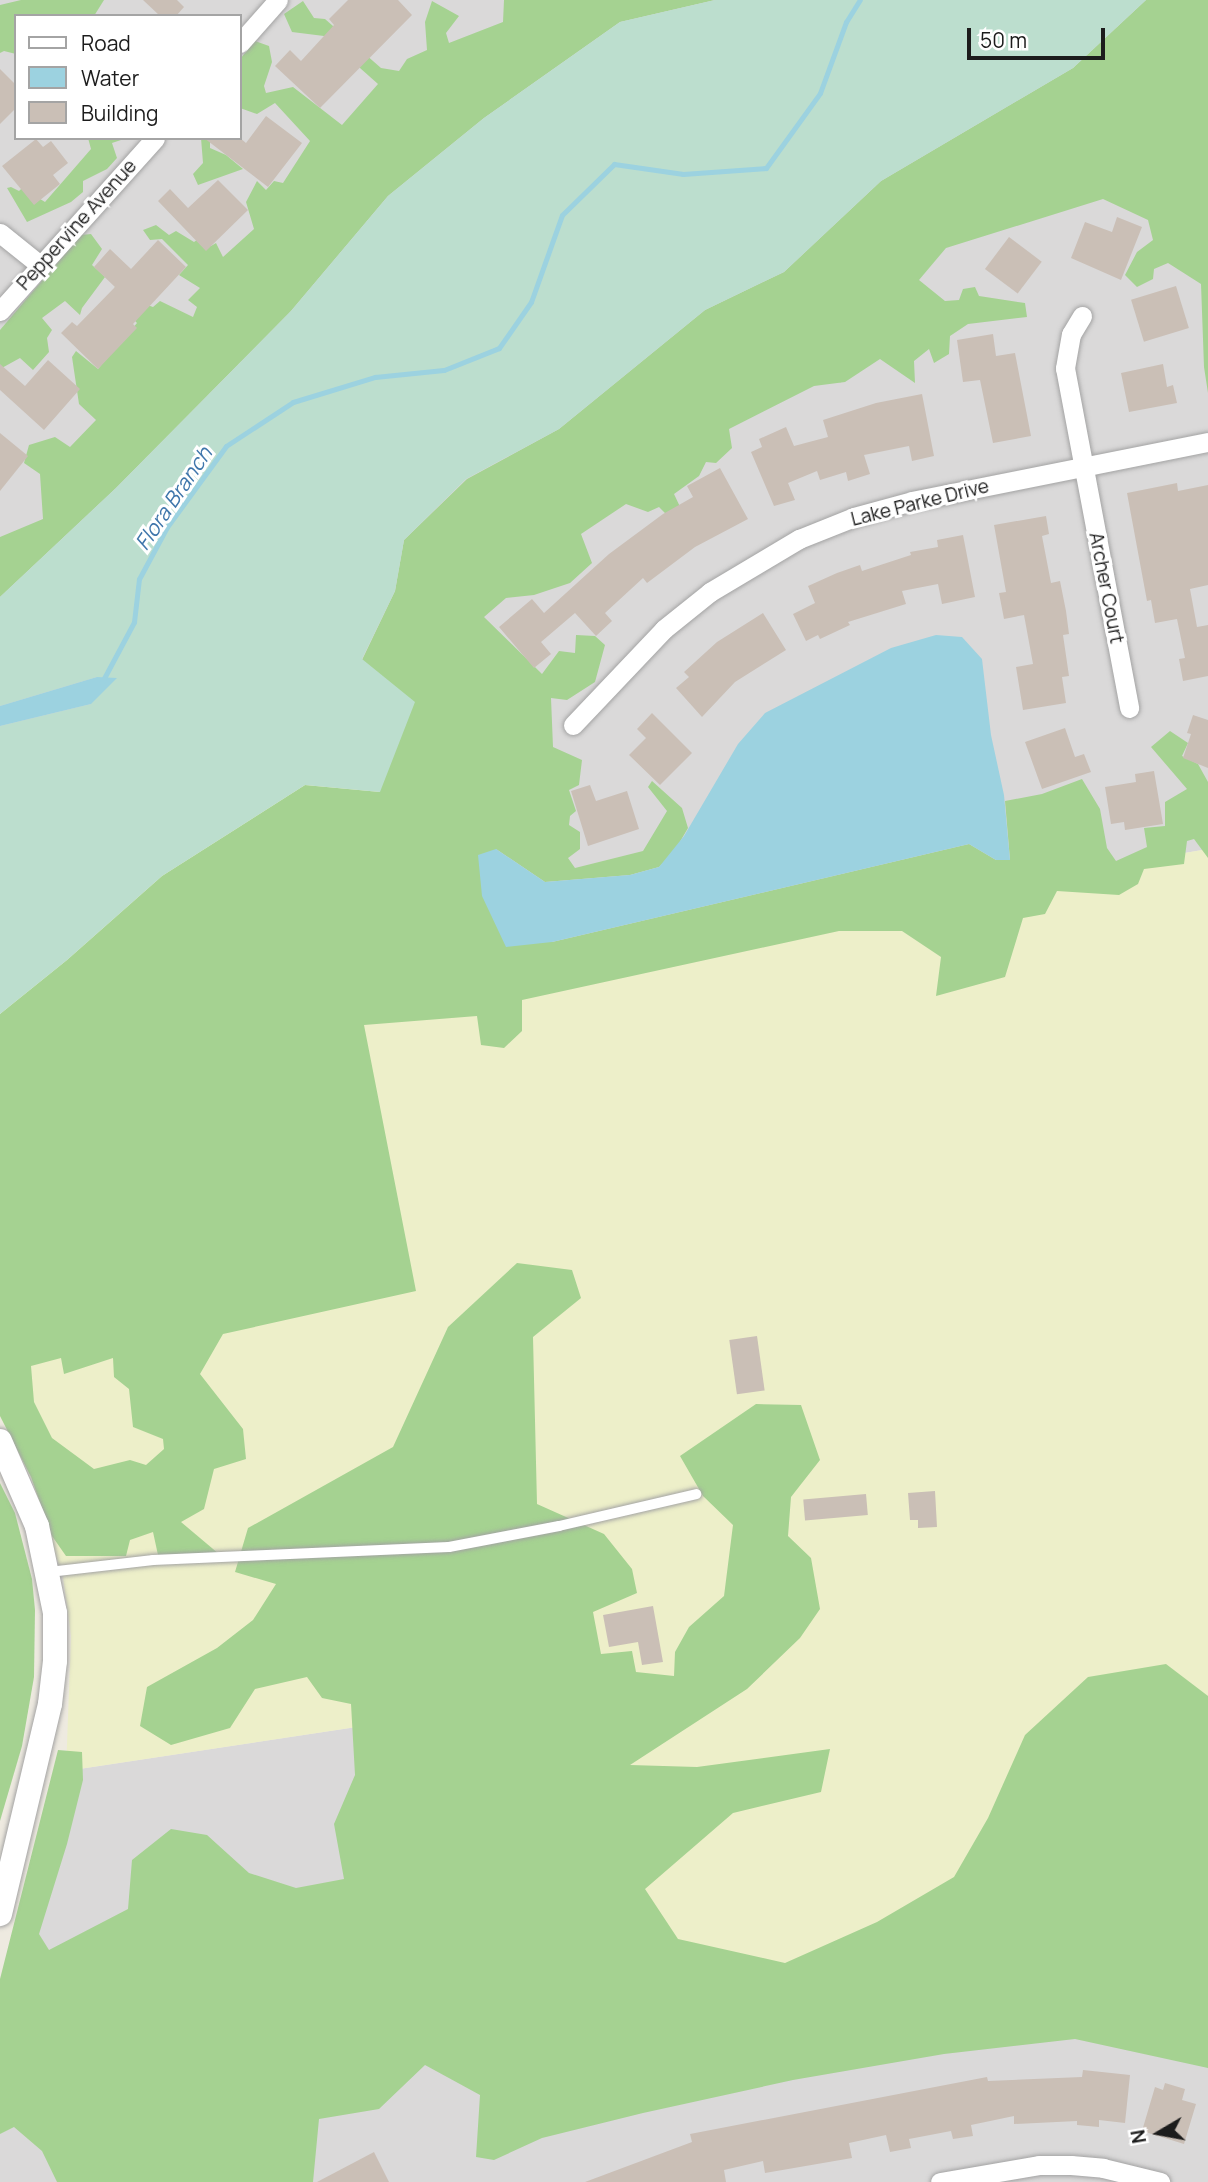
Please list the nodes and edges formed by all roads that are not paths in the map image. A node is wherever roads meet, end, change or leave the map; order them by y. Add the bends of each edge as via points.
1 (278, 0) edge
2 (242, 41) edge
3 (153, 140) edge
4 (0, 233) edge
5 (41, 266) junction
6 (0, 311) edge
7 (1082, 316) dead end
8 (1208, 442) edge
9 (1082, 467) junction
10 (1129, 708) dead end
11 (573, 725) dead end
12 (0, 1441) edge
13 (696, 1494) dead end
14 (48, 1572) junction
15 (0, 1914) edge
16 (986, 2178) edge
17 (940, 2182) edge
18 (1160, 2182) edge

1 - 2 street
3 - 5 street, Peppervine Avenue
4 - 5 street
5 - 6 street, Peppervine Avenue
7 - 9 street, Archer Court via 1071,334 1065,368
8 - 9 street, Lake Parke Drive
9 - 10 street, Archer Court
9 - 11 street, Lake Parke Drive via 912,501 799,539 710,592 664,629
12 - 14 street via 37,1526
13 - 14 lane via 449,1547 153,1560
14 - 15 street via 55,1613 50,1704
16 - 17 street
16 - 18 street via 1039,2165 1071,2165

